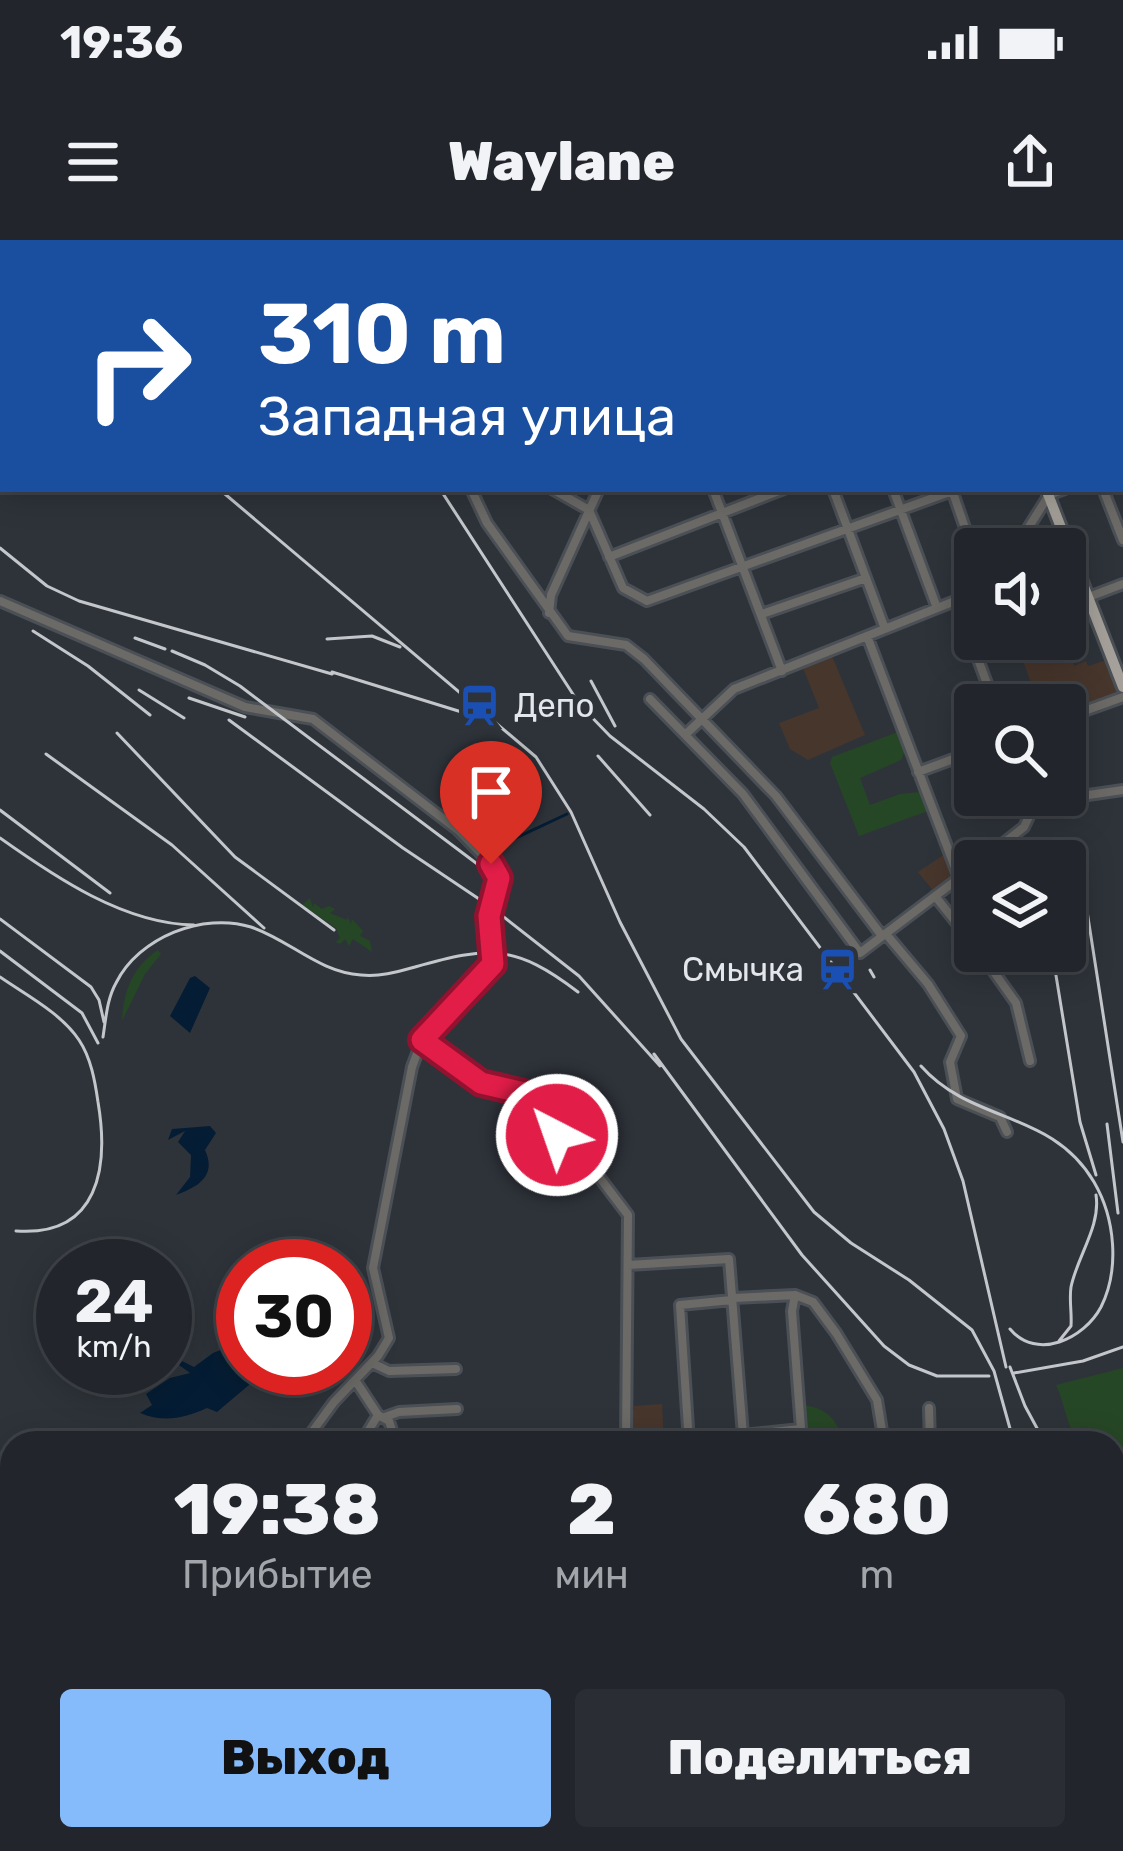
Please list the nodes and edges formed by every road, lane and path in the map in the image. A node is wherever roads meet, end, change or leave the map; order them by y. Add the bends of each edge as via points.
1 (472, 492) edge
2 (557, 492) edge
3 (598, 492) edge
4 (713, 492) edge
5 (776, 492) edge
6 (834, 492) edge
7 (894, 492) edge
8 (949, 492) edge
9 (955, 492) edge
10 (1048, 492) edge
11 (1104, 492) edge
12 (590, 510) junction
13 (900, 510) junction
14 (722, 513) junction
15 (966, 528) edge
16 (1027, 528) edge
17 (849, 529) junction
18 (1123, 539) edge
19 (609, 556) junction
20 (744, 568) junction
21 (866, 578) junction
22 (1123, 584) edge
23 (1089, 597) junction
24 (1086, 598) edge
25 (0, 601) edge
26 (954, 601) edge
27 (937, 608) junction
28 (549, 613) junction
29 (762, 614) junction
30 (885, 629) junction
31 (867, 636) junction
32 (782, 671) junction
33 (1123, 687) edge
34 (1123, 697) edge
35 (650, 699) dead end
36 (1086, 710) edge
37 (700, 721) junction
38 (686, 734) junction
39 (954, 759) edge
40 (918, 772) junction
41 (1123, 790) edge
42 (1086, 795) edge
43 (1029, 816) edge
44 (1007, 840) edge
45 (954, 865) edge
46 (954, 882) edge
47 (935, 896) junction
48 (954, 920) edge
49 (884, 935) junction
50 (994, 972) edge
51 (422, 1040) junction
52 (1030, 1061) dead end
53 (1007, 1132) dead end
54 (628, 1265) junction
55 (795, 1295) junction
56 (733, 1299) junction
57 (372, 1363) joint
58 (456, 1369) dead end
59 (343, 1395) edge
60 (366, 1395) edge
61 (929, 1408) dead end
62 (457, 1409) dead end
63 (381, 1416) junction
64 (314, 1431) edge
65 (370, 1431) edge
66 (392, 1431) edge
67 (626, 1431) edge
68 (688, 1431) edge
69 (743, 1431) edge
70 (784, 1431) edge
71 (882, 1431) edge
72 (930, 1431) edge

1 - 28 street
2 - 12 street
3 - 12 street
4 - 14 street
5 - 14 street
6 - 17 street
7 - 13 street
8 - 13 street
9 - 15 street
10 - 16 street
10 - 23 main road
11 - 18 street
12 - 19 street
12 - 28 street
13 - 17 street
13 - 27 street
14 - 19 street
14 - 20 street
17 - 20 street
17 - 21 street
19 - 20 street via 623,588 643,600
20 - 29 street
21 - 29 street
21 - 30 street
22 - 23 street
23 - 24 street
23 - 33 main road
25 - 51 street via 245,706 309,717 470,842 499,878 489,916 494,960
26 - 27 street
27 - 30 street
28 - 37 street via 570,638 632,648
29 - 32 street
30 - 31 street
31 - 32 street
31 - 40 street
32 - 37 street via 734,689
34 - 36 street
35 - 38 street
37 - 38 street
37 - 49 street via 776,796
38 - 49 street via 742,794 860,952
39 - 40 street
40 - 45 street
41 - 42 street
43 - 44 street
46 - 47 street
47 - 48 street
47 - 49 street
49 - 53 street via 961,1036 950,1062 957,1099 1000,1117
50 - 52 street via 1016,1003
51 - 54 street via 481,1083 526,1094 584,1157 628,1215
51 - 57 street via 374,1258 389,1331
54 - 56 street via 729,1259
54 - 67 street
55 - 56 street
55 - 70 street via 801,1429
55 - 71 street via 815,1305 856,1363
56 - 68 street via 680,1305
56 - 69 street
57 - 58 street via 396,1371
59 - 64 street
60 - 63 street
61 - 72 street
62 - 63 street
63 - 65 street
63 - 66 street

